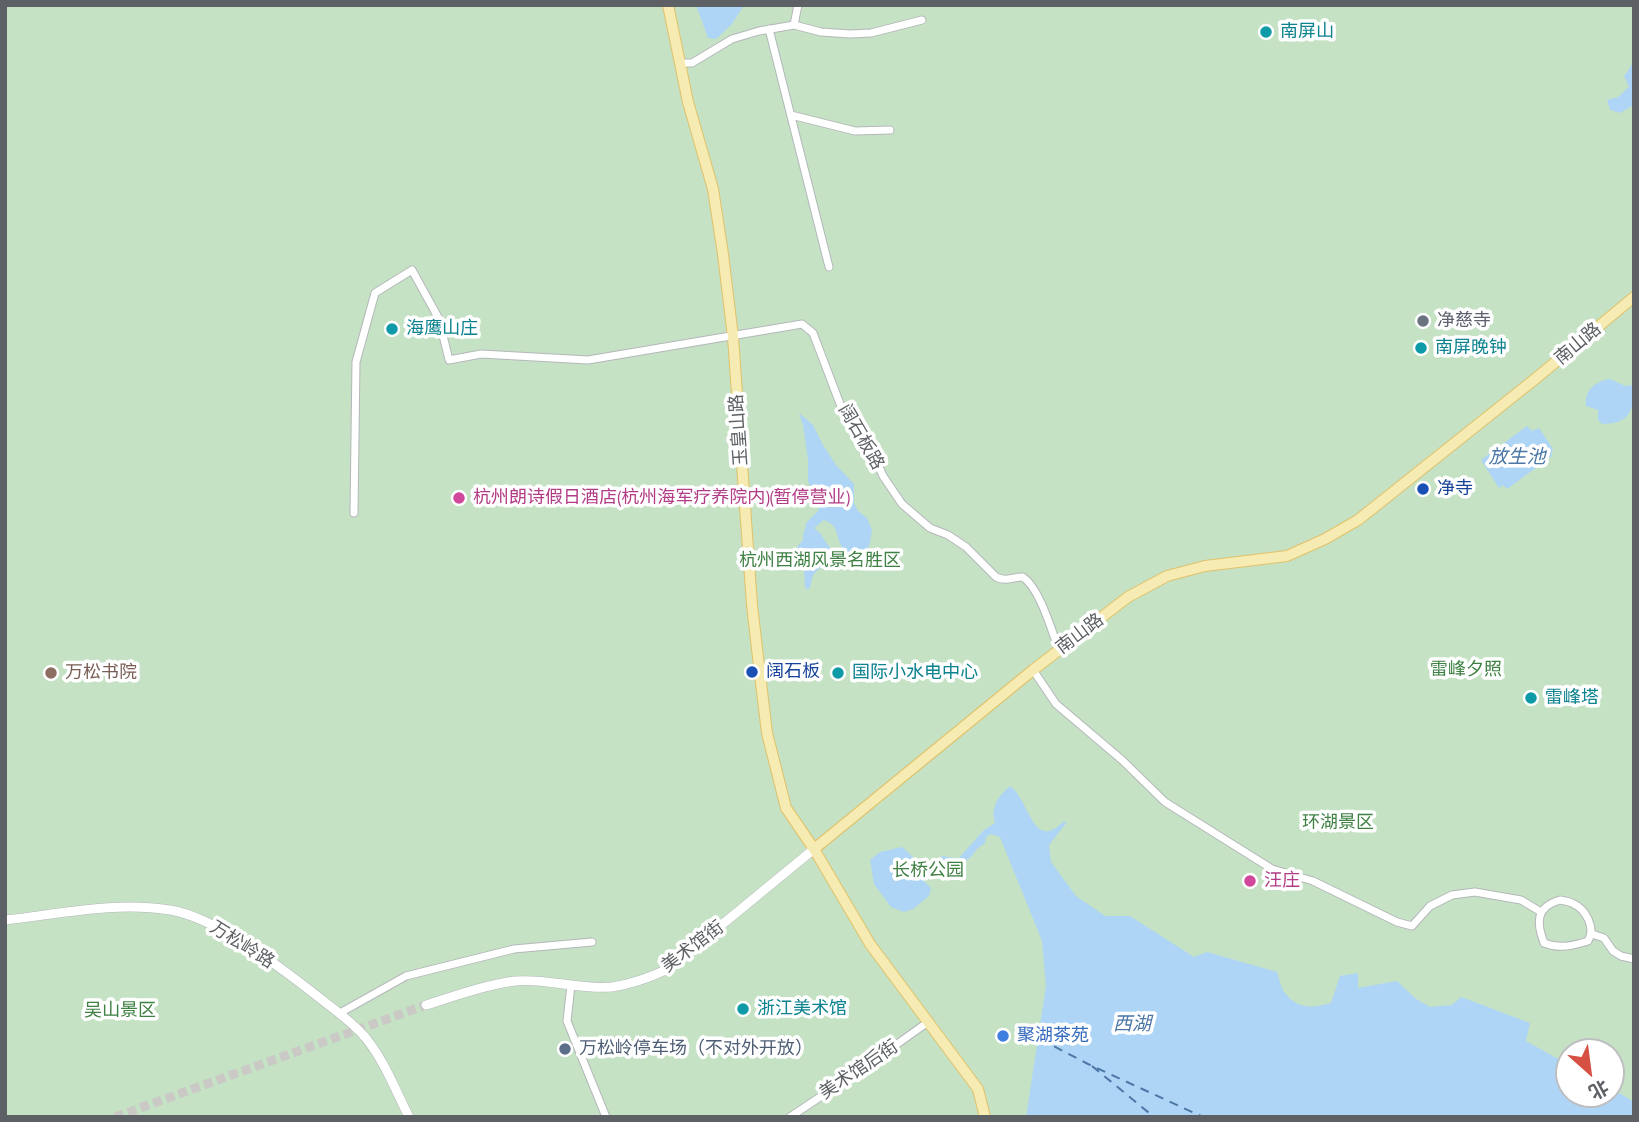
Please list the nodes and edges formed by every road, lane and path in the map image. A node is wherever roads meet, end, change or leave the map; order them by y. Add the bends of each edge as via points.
1 (668, 5) edge
2 (798, 5) edge
3 (922, 20) dead end
4 (794, 25) junction
5 (769, 29) junction
6 (680, 63) junction
7 (791, 115) junction
8 (890, 130) dead end
9 (829, 267) dead end
10 (1634, 297) edge
11 (733, 337) junction
12 (354, 513) dead end
13 (1059, 650) junction
14 (1033, 670) junction
15 (814, 849) junction
16 (1541, 912) junction
17 (5, 920) edge
18 (1592, 934) junction
19 (592, 942) dead end
20 (1634, 959) edge
21 (571, 985) junction
22 (426, 1004) tunnel mouth
23 (340, 1013) junction
24 (928, 1022) junction
25 (409, 1117) edge
26 (606, 1117) edge
27 (790, 1117) edge
28 (985, 1117) edge

1 - 6 main road, 玉皇山路
2 - 4 street
3 - 4 street via 850,34
4 - 5 street
5 - 6 street via 732,38 692,63
5 - 7 street
6 - 11 main road, 玉皇山路 via 713,189
7 - 8 street via 855,131
7 - 9 street
10 - 13 main road, 南山路 via 1358,520 1287,556 1205,566 1167,576 1128,597
11 - 12 street, 阔石板路 via 588,360 481,354 449,360 439,319 412,270 375,293 356,362
11 - 13 street, 阔石板路 via 796,324 813,333 845,417 865,438 902,504 930,528 966,547 996,577 1029,581
11 - 15 main road, 玉皇山路 via 752,605 767,733 786,808
13 - 14 main road, 南山路
14 - 15 main road, 南山路
14 - 16 street via 1056,705 1165,802 1272,869 1314,881 1412,926 1430,906 1452,895 1475,892 1521,900
15 - 21 street, 美术馆街 via 668,969 642,981 609,987
15 - 24 main road via 870,944
16 - 18 street via 1549,903 1573,903 1584,912
16 - 18 street via 1544,943 1562,947 1588,942
17 - 23 street, 万松岭路 via 99,907 186,914 240,942
18 - 20 street via 1604,938 1613,951
19 - 23 street via 514,948 406,976
21 - 22 street, 美术馆街 via 515,981
21 - 26 street via 567,1021
23 - 25 street, 万松岭路 via 367,1040
24 - 27 street, 美术馆后街
24 - 28 main road via 978,1089

